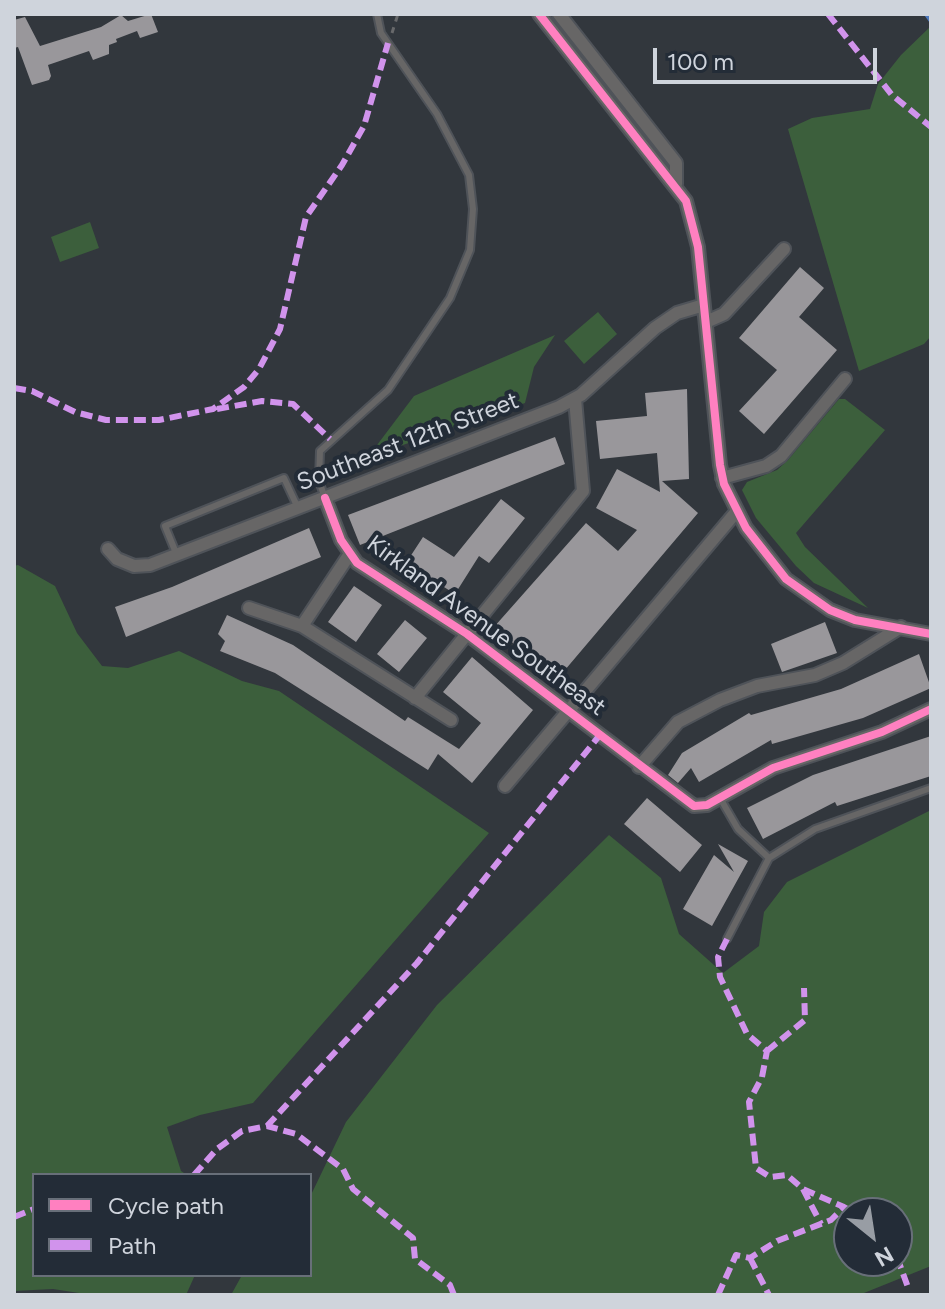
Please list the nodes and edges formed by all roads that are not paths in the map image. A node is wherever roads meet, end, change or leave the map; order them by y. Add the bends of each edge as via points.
1 (377, 14) edge
2 (539, 14) edge
3 (559, 14) edge
4 (676, 184) junction
5 (784, 249) dead end
6 (704, 305) junction
7 (706, 322) junction
8 (845, 379) dead end
9 (575, 399) junction
10 (722, 478) junction
11 (325, 498) junction
12 (298, 508) junction
13 (737, 511) junction
14 (108, 549) dead end
15 (177, 554) junction
16 (349, 555) junction
17 (249, 608) dead end
18 (302, 626) junction
19 (901, 627) junction
20 (467, 634) junction
21 (931, 634) edge
22 (415, 698) junction
23 (931, 709) edge
24 (568, 712) junction
25 (451, 720) dead end
26 (639, 767) junction
27 (505, 786) dead end
28 (931, 788) edge
29 (720, 798) junction
30 (769, 858) junction
31 (727, 939) dead end

1 - 11 lane via 381,33 437,114 469,175 470,250 450,298 388,390 320,451 319,481
2 - 4 street via 662,174
3 - 4 street via 676,163
4 - 6 street via 695,222
5 - 7 street via 724,314
6 - 7 street
6 - 9 street, Southeast 12th Street via 677,313 655,328
7 - 10 street
8 - 10 street via 781,456 766,466
9 - 11 street, Southeast 12th Street
9 - 20 street via 583,491
10 - 13 street
11 - 12 street, Southeast 12th Street
11 - 16 street, Kirkland Avenue Southeast
12 - 15 street, Southeast 12th Street
12 - 15 lane via 284,478 165,526
13 - 19 street via 762,551 806,596 855,620
13 - 24 street
14 - 15 street, Southeast 12th Street via 134,566
16 - 18 street
16 - 20 street, Kirkland Avenue Southeast
17 - 18 street
18 - 22 street
19 - 21 street
19 - 26 street via 815,675 757,686 678,722
20 - 22 street
20 - 24 street, Kirkland Avenue Southeast
22 - 25 street
23 - 29 street via 882,732 773,768
24 - 26 street, Kirkland Avenue Southeast
24 - 27 street
26 - 29 street, Kirkland Avenue Southeast via 684,800 700,806
28 - 30 lane via 815,829
29 - 30 lane via 738,829
30 - 31 lane

